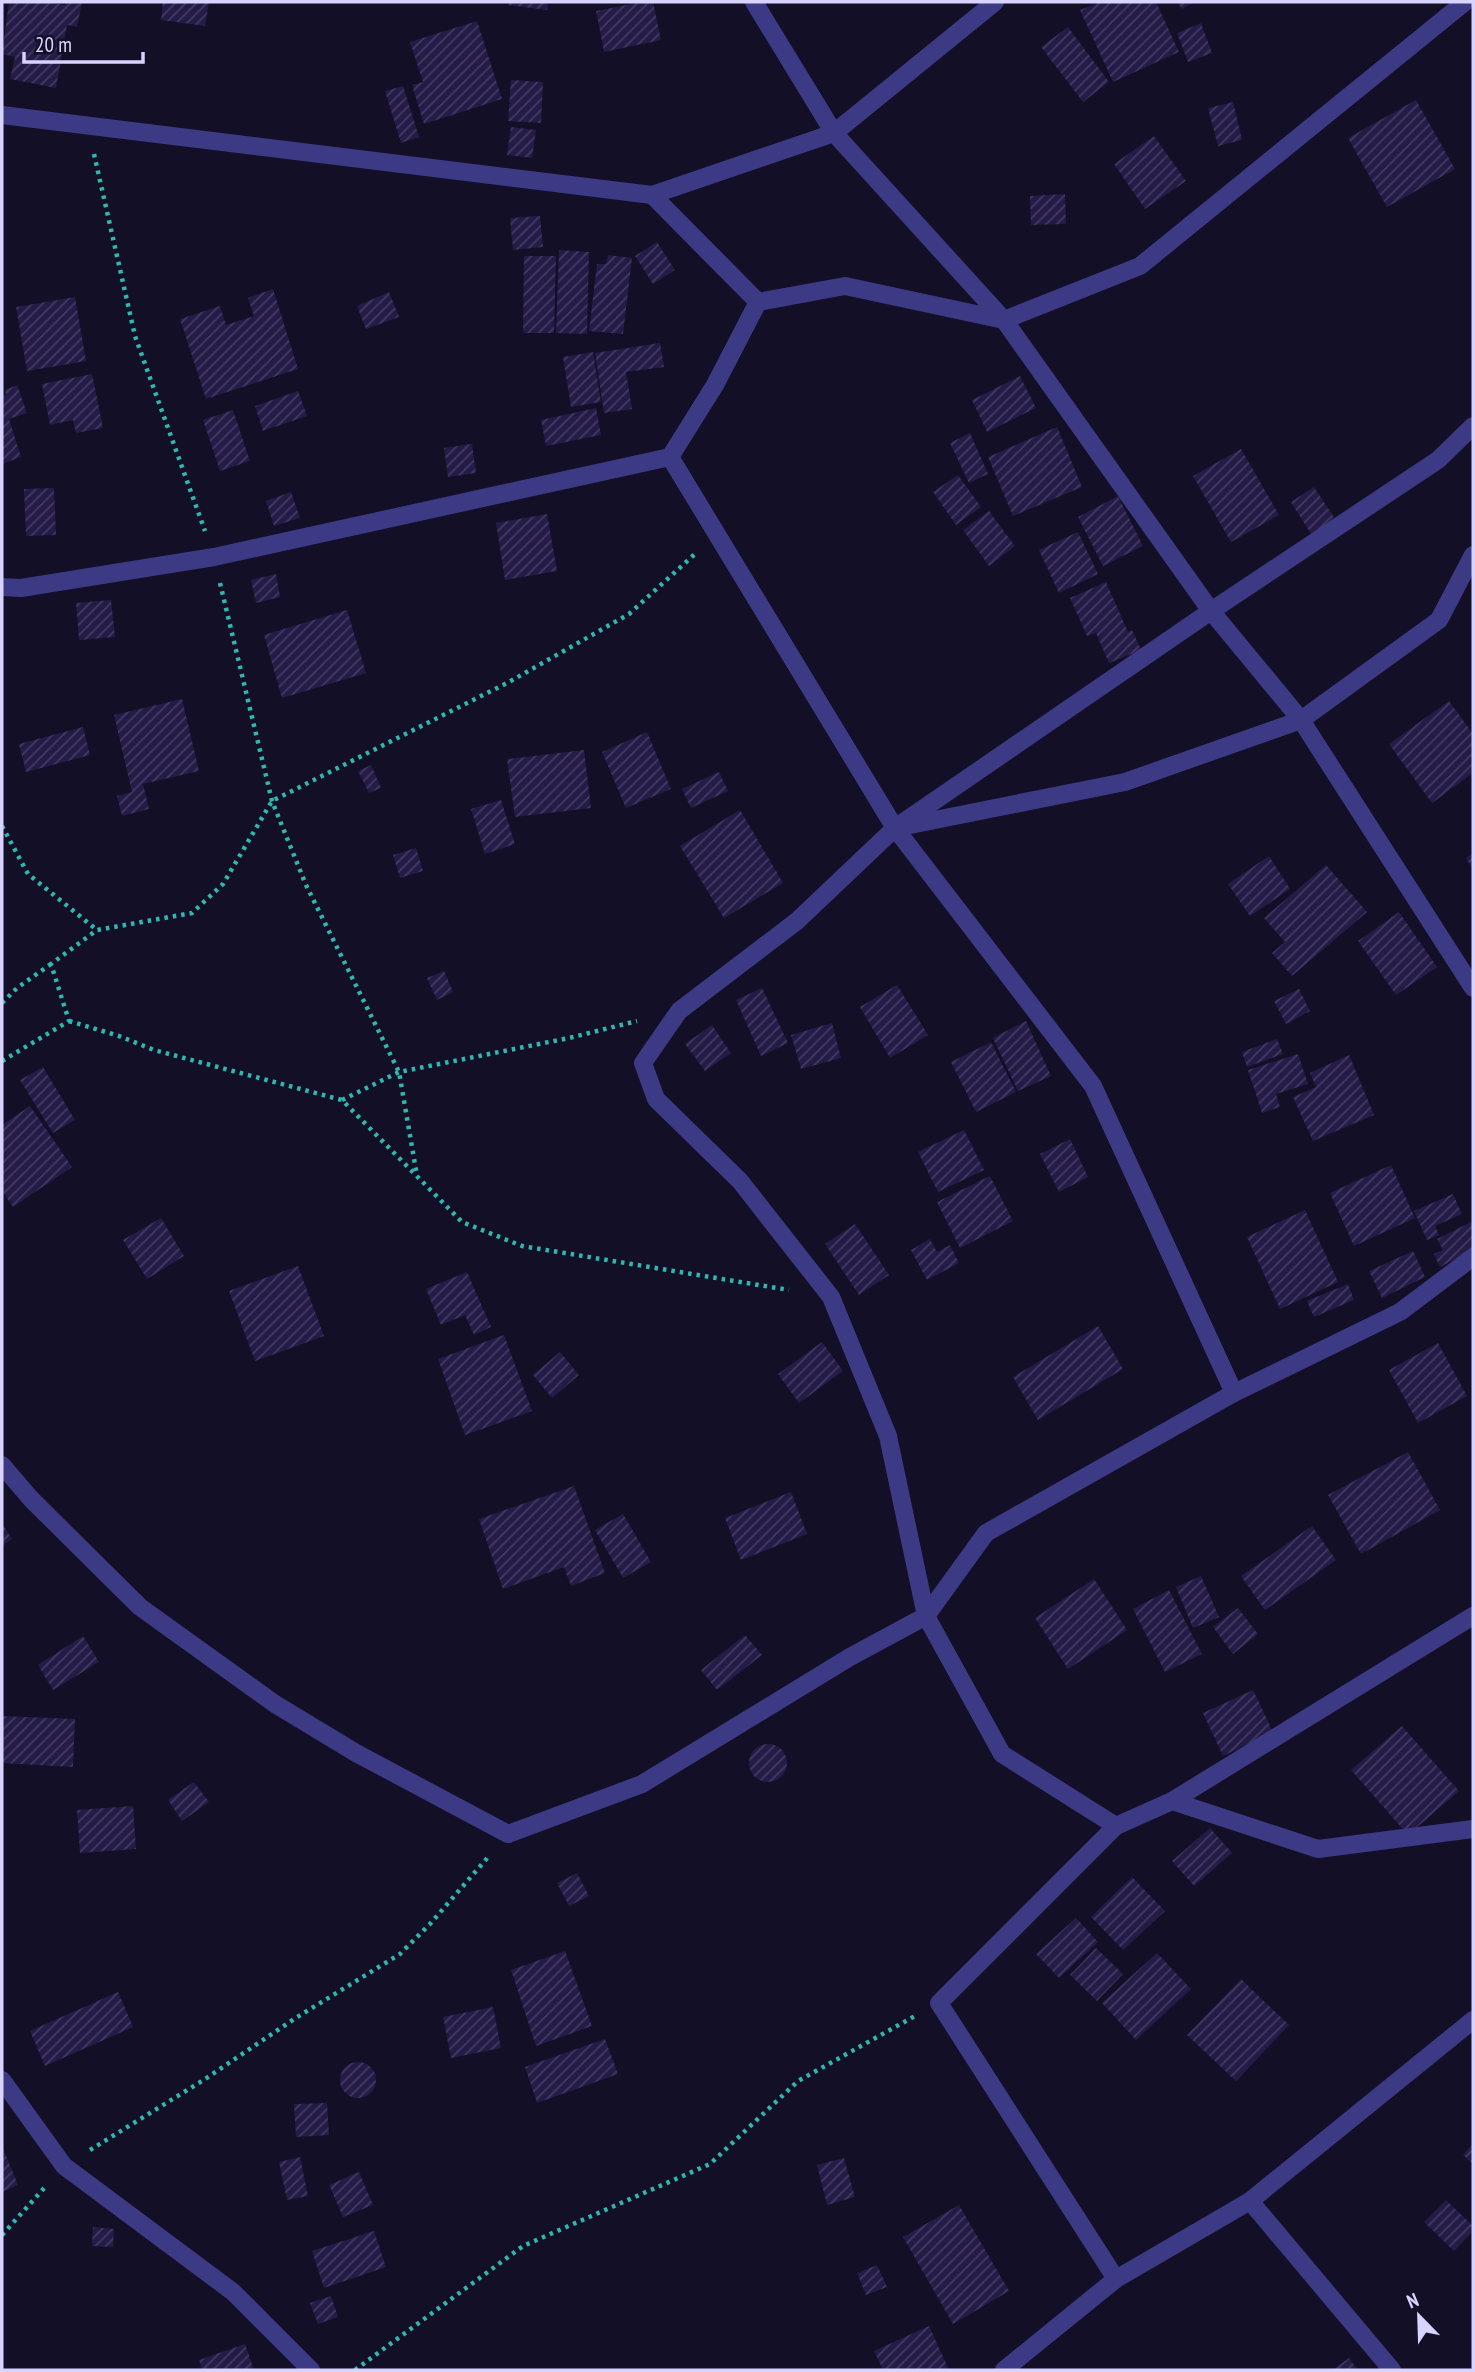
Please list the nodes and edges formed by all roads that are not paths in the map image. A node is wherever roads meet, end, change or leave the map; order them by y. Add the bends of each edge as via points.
1 (754, 2) edge
2 (995, 2) edge
3 (1465, 2) edge
4 (2, 115) edge
5 (834, 133) junction
6 (652, 195) junction
7 (758, 302) junction
8 (1003, 320) junction
9 (1473, 426) edge
10 (670, 457) junction
11 (1473, 555) edge
12 (2, 587) edge
13 (1211, 611) junction
14 (1301, 720) junction
15 (895, 828) junction
16 (1473, 988) edge
17 (1473, 1257) edge
18 (1234, 1393) junction
19 (2, 1465) edge
20 (926, 1616) junction
21 (1473, 1616) edge
22 (1172, 1801) junction
23 (1116, 1826) junction
24 (1473, 1829) edge
25 (1473, 2020) edge
26 (2, 2080) edge
27 (1250, 2200) junction
28 (1116, 2279) junction
29 (311, 2370) edge
30 (1004, 2370) edge
31 (1392, 2370) edge

1 - 5 street
2 - 5 street
3 - 8 street via 1140,265
4 - 6 street
5 - 6 street
5 - 8 street
6 - 7 street
7 - 8 street via 845,286
7 - 10 street via 715,385
8 - 13 street
9 - 13 street via 1438,460
10 - 12 street via 214,557 21,588
10 - 15 street
11 - 14 street via 1439,620
13 - 14 street
13 - 15 street
14 - 15 street via 1125,782
14 - 16 street
15 - 18 street via 1093,1086
15 - 20 street via 797,920 679,1011 643,1063 656,1100 740,1181 831,1297 888,1436
17 - 18 street via 1400,1312
18 - 20 street via 986,1533
19 - 20 street via 140,1607 275,1704 509,1834 642,1784
20 - 23 street via 1002,1755
21 - 22 street
22 - 23 street
22 - 24 street via 1318,1849
23 - 28 street via 939,2003
25 - 27 street
26 - 29 street via 64,2166 233,2292
27 - 28 street
27 - 31 street
28 - 30 street

